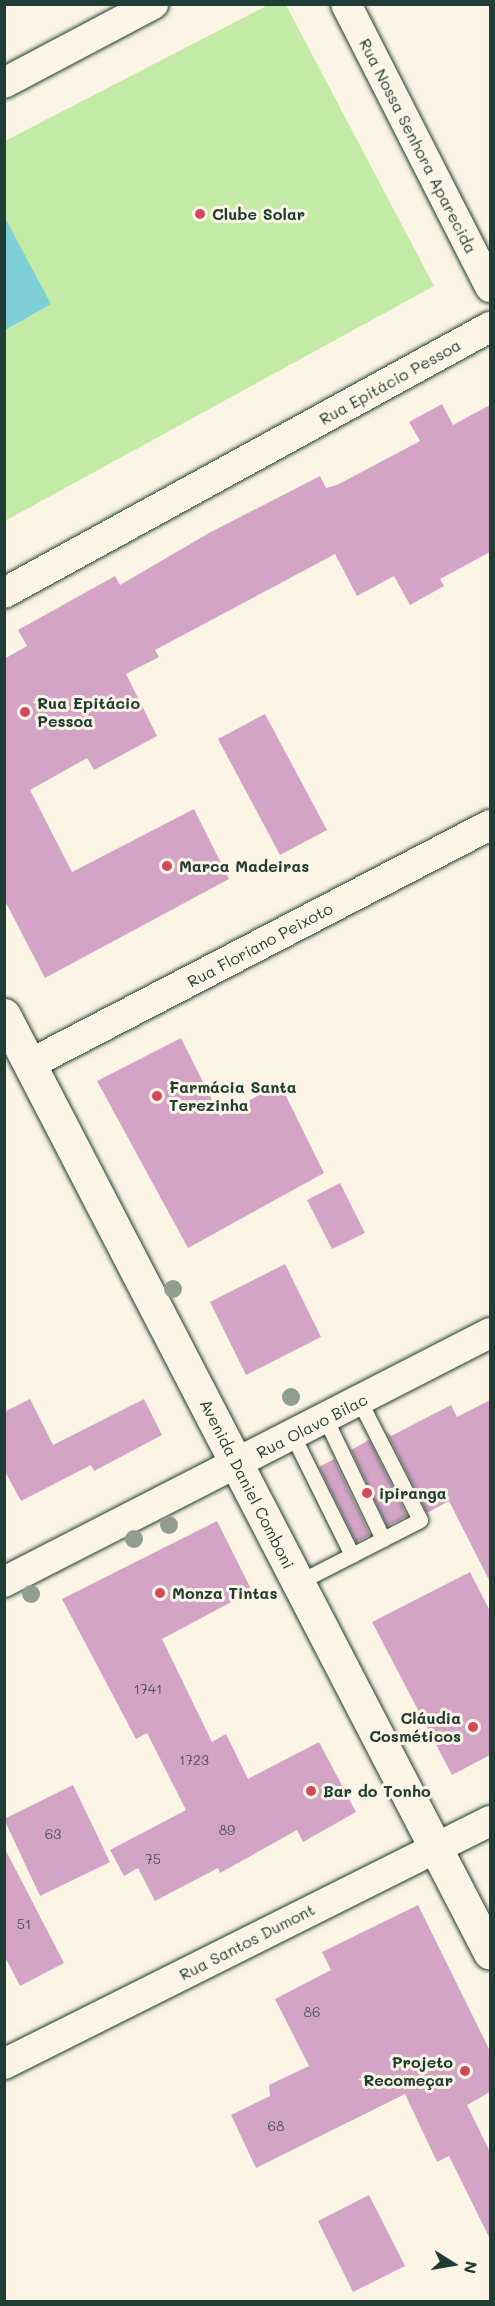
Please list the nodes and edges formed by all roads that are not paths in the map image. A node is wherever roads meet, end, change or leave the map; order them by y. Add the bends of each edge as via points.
1 (153, 4) edge
2 (346, 4) edge
3 (4, 83) edge
4 (490, 287) edge
5 (490, 327) edge
6 (4, 593) edge
7 (490, 825) edge
8 (4, 1015) edge
9 (30, 1064) junction
10 (490, 1333) edge
11 (360, 1402) junction
12 (326, 1420) junction
13 (293, 1436) junction
14 (238, 1464) junction
15 (383, 1539) junction
16 (352, 1555) junction
17 (4, 1582) edge
18 (297, 1583) junction
19 (490, 1821) edge
20 (438, 1849) junction
21 (490, 1953) edge
22 (4, 2064) edge

1 - 3 street
2 - 4 street, Rua Nossa Senhora Aparecida
5 - 6 street, Rua Epitácio Pessoa
7 - 9 street, Rua Floriano Peixoto
8 - 9 street, Avenida Daniel Comboni
9 - 14 street, Avenida Daniel Comboni
10 - 11 street, Rua Olavo Bilac
11 - 12 street, Rua Olavo Bilac
11 - 15 lane via 420,1520
12 - 13 street, Rua Olavo Bilac
12 - 15 lane
13 - 14 street, Rua Olavo Bilac
13 - 16 lane
14 - 17 street, Rua Olavo Bilac
14 - 18 street, Avenida Daniel Comboni
15 - 16 lane
16 - 18 lane
18 - 20 street, Avenida Daniel Comboni
19 - 20 street, Rua Santos Dumont
20 - 21 street, Avenida Daniel Comboni
20 - 22 street, Rua Santos Dumont

